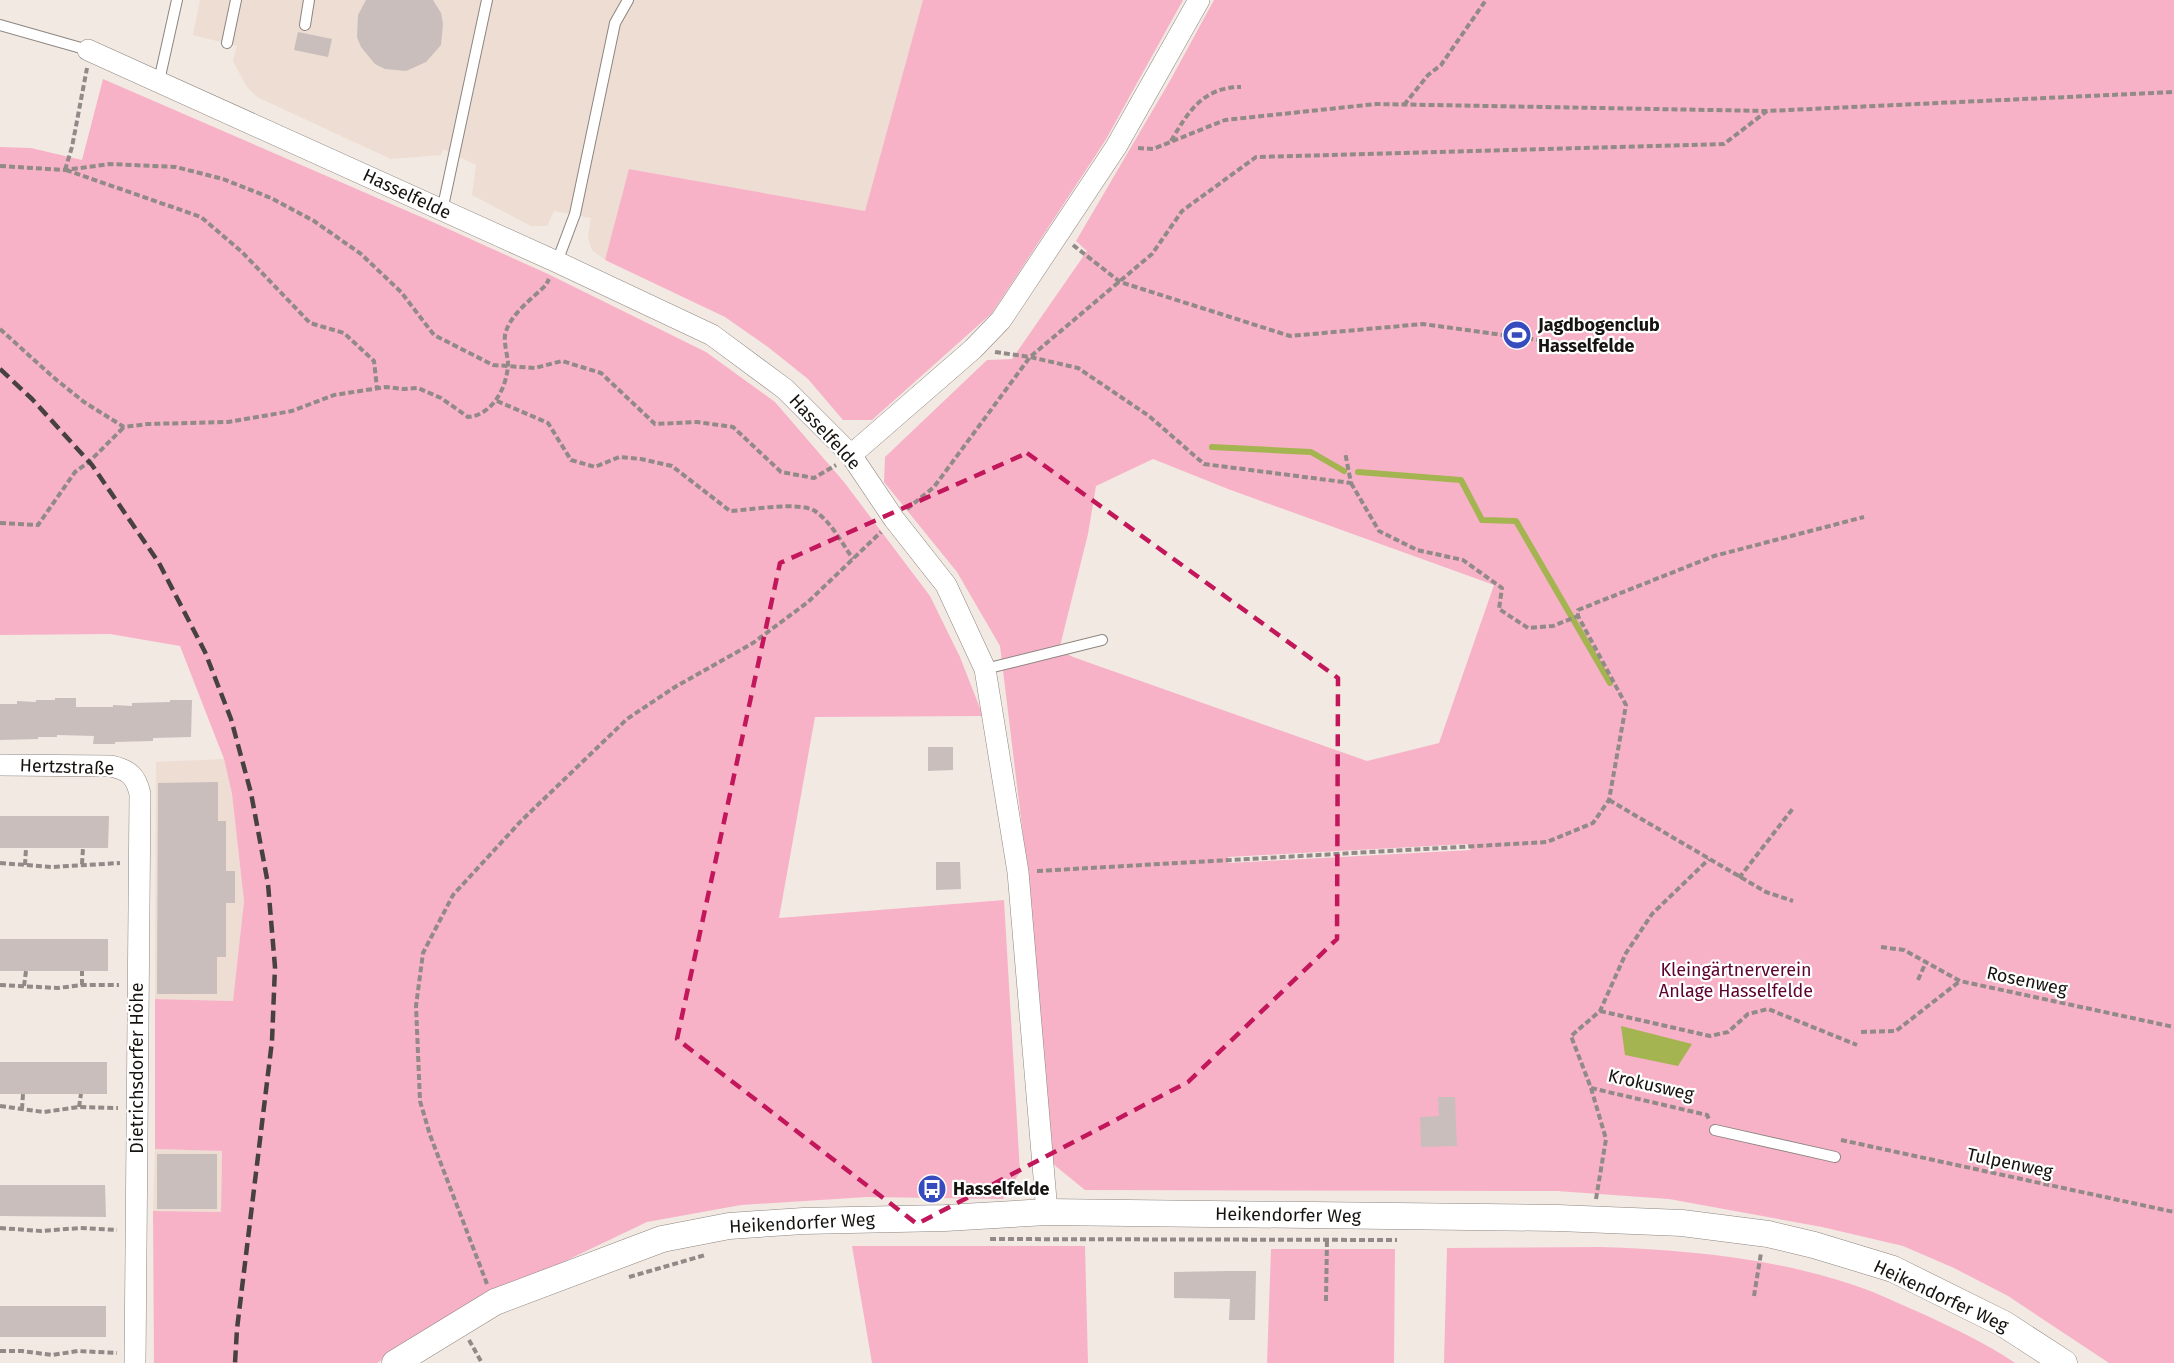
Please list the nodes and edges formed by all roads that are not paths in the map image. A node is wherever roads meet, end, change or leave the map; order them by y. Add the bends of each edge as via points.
1 (177, 0) edge
2 (236, 0) edge
3 (309, 0) edge
4 (487, 0) edge
5 (628, 0) edge
6 (1199, 0) edge
7 (0, 24) edge
8 (305, 25) dead end
9 (227, 43) dead end
10 (90, 50) joint
11 (159, 81) junction
12 (442, 210) junction
13 (557, 262) junction
14 (851, 456) junction
15 (1102, 640) dead end
16 (985, 669) junction
17 (0, 765) edge
18 (132, 774) joint
19 (1715, 1131) road end
20 (1835, 1157) dead end
21 (1047, 1212) junction
22 (135, 1358) edge
23 (395, 1363) edge
24 (2064, 1363) edge

1 - 11 lane
2 - 9 lane
3 - 8 lane
4 - 12 lane
5 - 13 lane via 615,23 575,214
6 - 14 street via 1116,147 1001,320 974,349
7 - 10 lane
10 - 11 street, Hasselfelde
11 - 12 street, Hasselfelde
12 - 13 street, Hasselfelde
13 - 14 street, Hasselfelde via 712,335 785,388
14 - 16 street, Hasselfelde via 946,585
15 - 16 lane
16 - 21 street, Hasselfelde via 1018,872
17 - 18 street, Hertzstraße via 111,766
18 - 22 street, Dietrichsdorfer Höhe via 140,794
19 - 20 lane
21 - 23 street, Heikendorfer Weg via 729,1226 662,1239 495,1302
21 - 24 street, Heikendorfer Weg via 1682,1222 1767,1249 1814,1245 1893,1269 2004,1324

